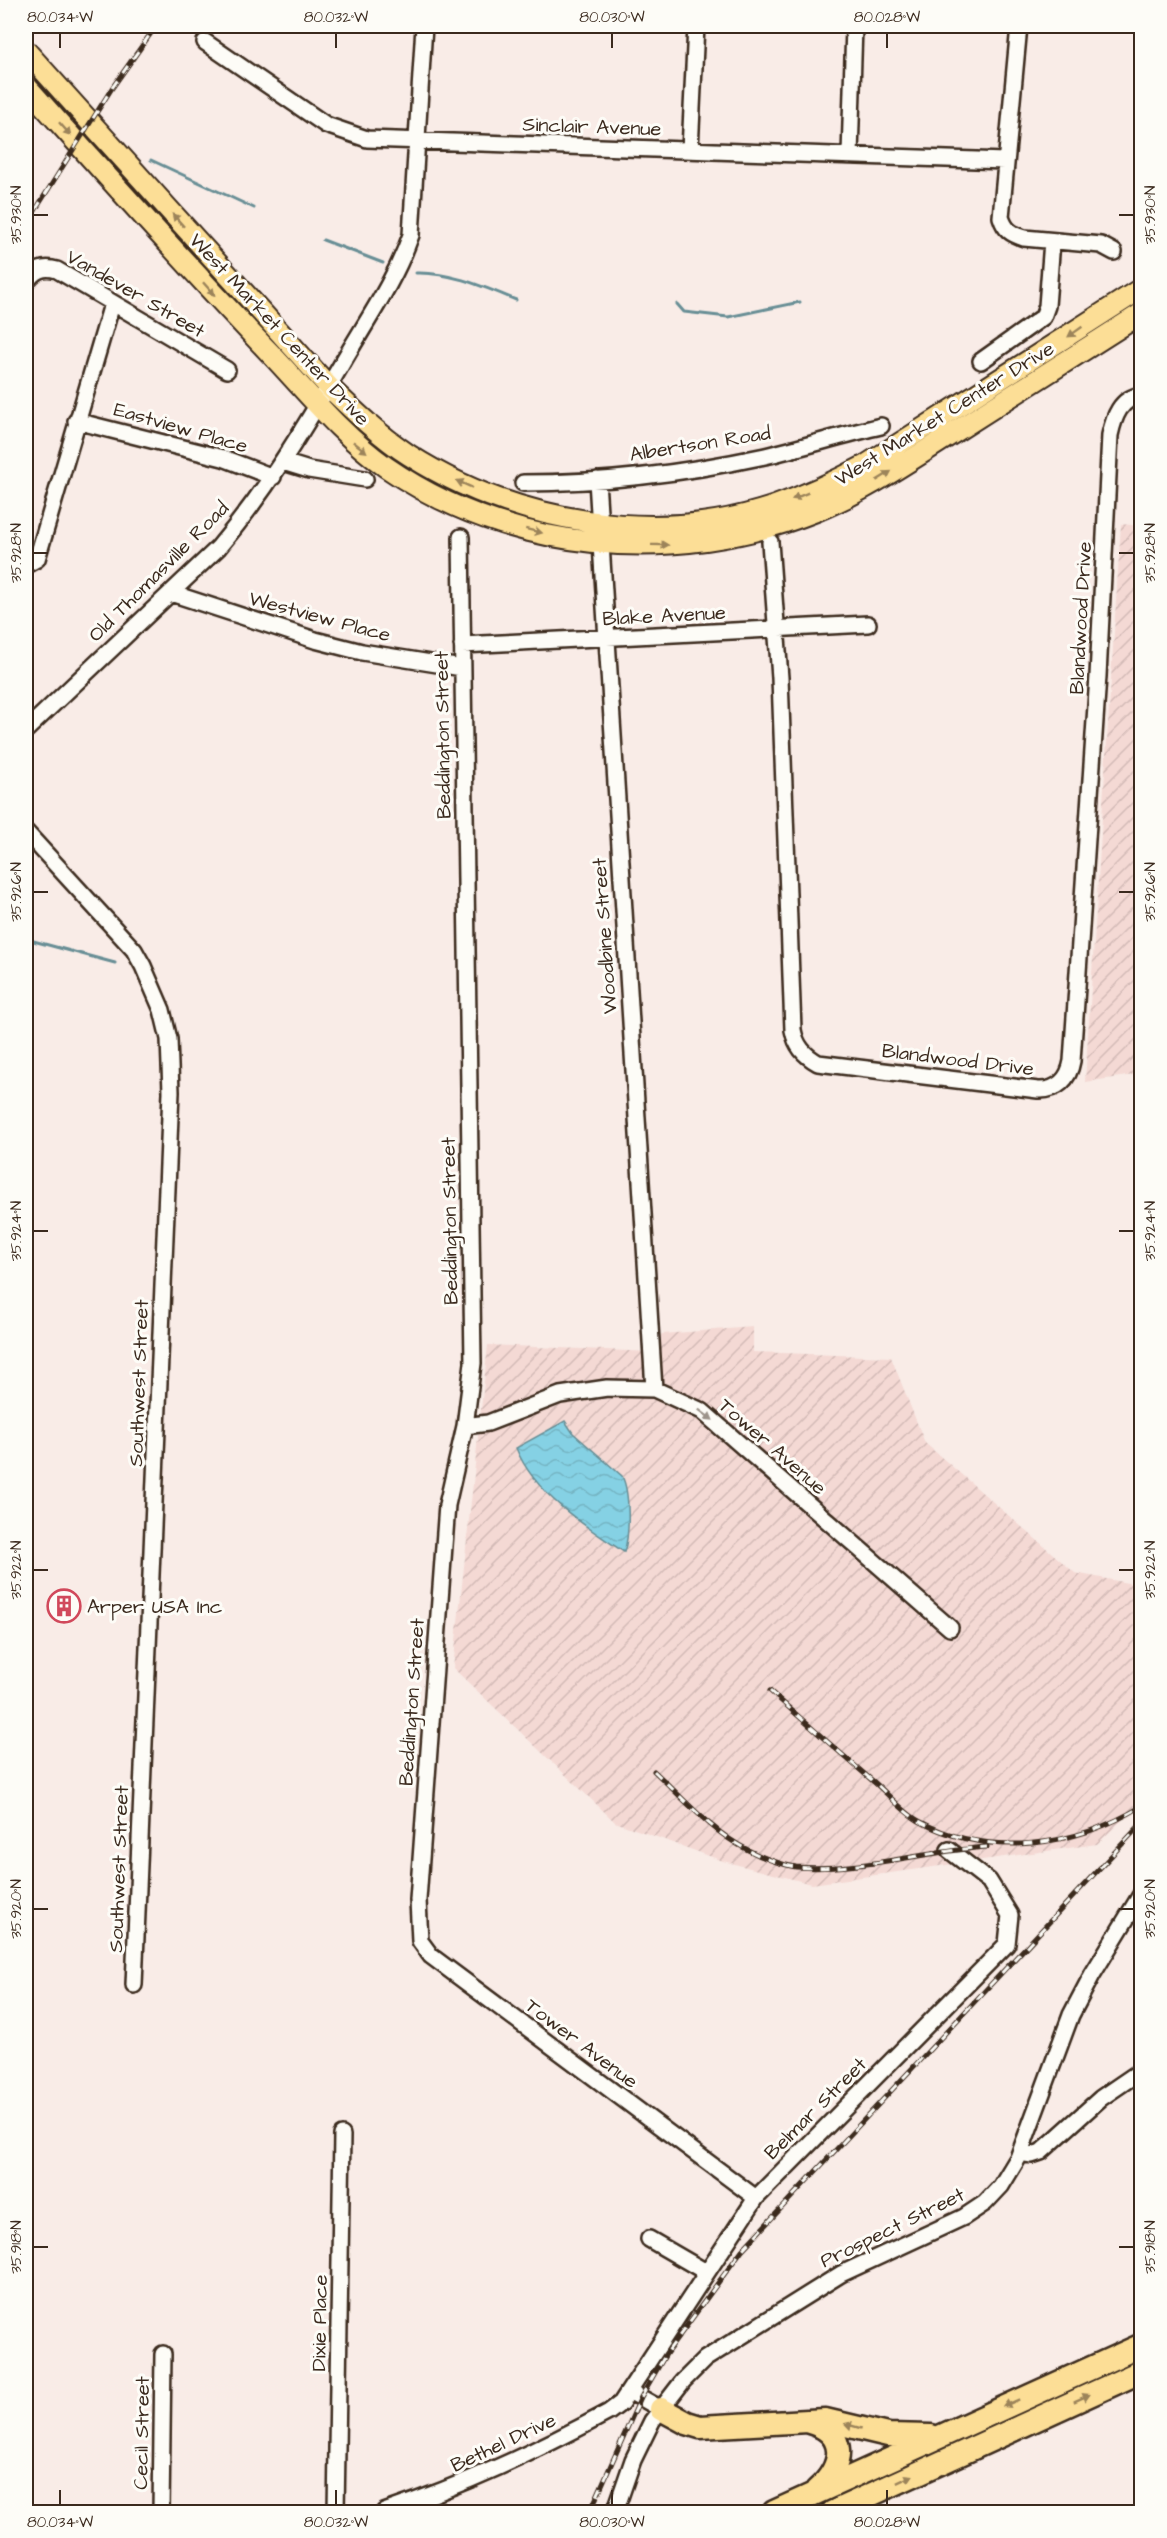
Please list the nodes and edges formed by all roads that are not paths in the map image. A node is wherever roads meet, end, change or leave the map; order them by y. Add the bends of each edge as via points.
1 (424, 26) edge
2 (696, 26) edge
3 (854, 26) edge
4 (1019, 26) edge
5 (205, 42) dead end
6 (26, 51) edge
7 (26, 86) edge
8 (418, 142) junction
9 (690, 150) junction
10 (850, 154) junction
11 (1005, 161) junction
12 (1052, 241) junction
13 (1114, 252) dead end
14 (1142, 275) edge
15 (26, 282) edge
16 (1142, 288) edge
17 (112, 304) junction
18 (1142, 313) edge
19 (1101, 314) junction
20 (1142, 318) edge
21 (1113, 331) junction
22 (981, 361) dead end
23 (227, 369) dead end
24 (330, 388) junction
25 (1142, 395) edge
26 (319, 406) junction
27 (76, 420) junction
28 (881, 426) dead end
29 (283, 462) junction
30 (273, 477) junction
31 (365, 479) dead end
32 (597, 480) junction
33 (524, 483) dead end
34 (600, 524) junction
35 (461, 537) dead end
36 (770, 542) dead end
37 (601, 544) junction
38 (26, 565) edge
39 (171, 593) junction
40 (868, 624) dead end
41 (776, 630) junction
42 (607, 639) junction
43 (462, 645) junction
44 (462, 668) junction
45 (26, 730) edge
46 (26, 832) edge
47 (654, 1389) junction
48 (465, 1426) junction
49 (950, 1628) dead end
50 (949, 1850) dead end
51 (1142, 1893) edge
52 (418, 1900) joint
53 (134, 1985) dead end
54 (1142, 2070) edge
55 (342, 2135) dead end
56 (1020, 2153) junction
57 (756, 2198) junction
58 (649, 2239) dead end
59 (706, 2272) junction
60 (1142, 2345) edge
61 (163, 2354) dead end
62 (1142, 2371) edge
63 (629, 2391) junction
64 (661, 2409) junction
65 (795, 2421) junction
66 (951, 2431) junction
67 (807, 2497) junction
68 (838, 2511) edge
69 (160, 2512) edge
70 (336, 2512) edge
71 (384, 2512) edge
72 (615, 2512) edge
73 (774, 2512) edge

1 - 8 street, Old Thomasville Road
2 - 9 street
3 - 10 street
4 - 11 street
5 - 8 street, Sinclair Avenue via 326,125 367,139
24 -> 6 main road, West Market Center Drive
7 -> 26 main road, West Market Center Drive
8 - 9 street, Sinclair Avenue
8 - 24 street, Old Thomasville Road via 414,209 406,248 374,314
9 - 10 street, Sinclair Avenue
10 - 11 street, Sinclair Avenue
11 - 12 street via 1001,217 1007,231 1024,238
12 - 13 street via 1101,245
12 - 22 street via 1043,317
14 - 19 street
15 - 17 street, Vandever Street via 35,271 48,267
16 - 19 main road, West Market Center Drive
17 - 23 street, Vandever Street
17 - 27 street
18 - 21 main road, West Market Center Drive
19 -> 34 main road, West Market Center Drive via 832,483 741,515 671,525
20 - 21 street
37 -> 21 main road, West Market Center Drive via 676,545 716,540 817,511 878,480
24 - 26 street, Old Thomasville Road
34 -> 24 main road, West Market Center Drive via 503,501 452,479 371,426
25 - 41 street, Blandwood Drive via 1120,407 1110,435 1072,1061 1060,1085 1038,1090 818,1063 798,1047 793,1030
26 - 29 street, Old Thomasville Road
26 -> 37 main road, West Market Center Drive via 378,461 429,492 502,523
27 - 30 street, Eastview Place via 223,458
27 - 38 street via 37,559
28 - 32 street, Albertson Road via 764,456 688,470
29 - 30 street, Old Thomasville Road
29 - 31 street
30 - 39 street, Old Thomasville Road via 218,548
32 - 33 street, Albertson Road
32 - 34 street, Woodbine Street
34 - 37 street, Woodbine Street
35 - 43 street, Beddington Street
36 - 41 street, Blandwood Drive
37 - 42 street, Woodbine Street
39 - 44 street, Westview Place via 324,643
39 - 45 street, Old Thomasville Road
40 - 41 street, Blake Avenue
41 - 42 street, Blake Avenue
42 - 43 street, Blake Avenue
42 - 47 street, Woodbine Street
43 - 44 street, Beddington Street
44 - 48 street, Beddington Street via 473,1363
46 - 53 street, Southwest Street via 134,950 154,989 169,1044 171,1092
47 - 48 street, Tower Avenue via 607,1388 560,1395 488,1423
47 -> 49 street, Tower Avenue via 702,1411
48 - 52 street, Beddington Street via 447,1505
50 - 57 street, Belmar Street via 988,1881 1005,1906 1010,1915 1007,1944
51 - 56 street, Prospect Street via 1071,2015
52 - 57 street, Tower Avenue via 420,1941 431,1956
54 - 56 street via 1101,2098 1041,2152 1032,2156
55 - 70 street, Dixie Place
56 - 64 street, Prospect Street via 1004,2182 977,2209 842,2274 744,2333 697,2366
57 - 59 street, Belmar Street
58 - 59 street
59 - 63 street, Belmar Street
60 -> 66 highway
61 - 69 street, Cecil Street
68 -> 62 highway
63 - 64 street
63 - 71 street, Bethel Drive via 609,2412 525,2457 457,2487
64 - 65 highway via 700,2427
64 - 72 street, Prospect Street via 638,2448
66 -> 65 highway via 909,2438 831,2421
65 - 67 highway via 821,2427 833,2436 838,2450 832,2474
66 - 67 highway
67 - 73 highway

